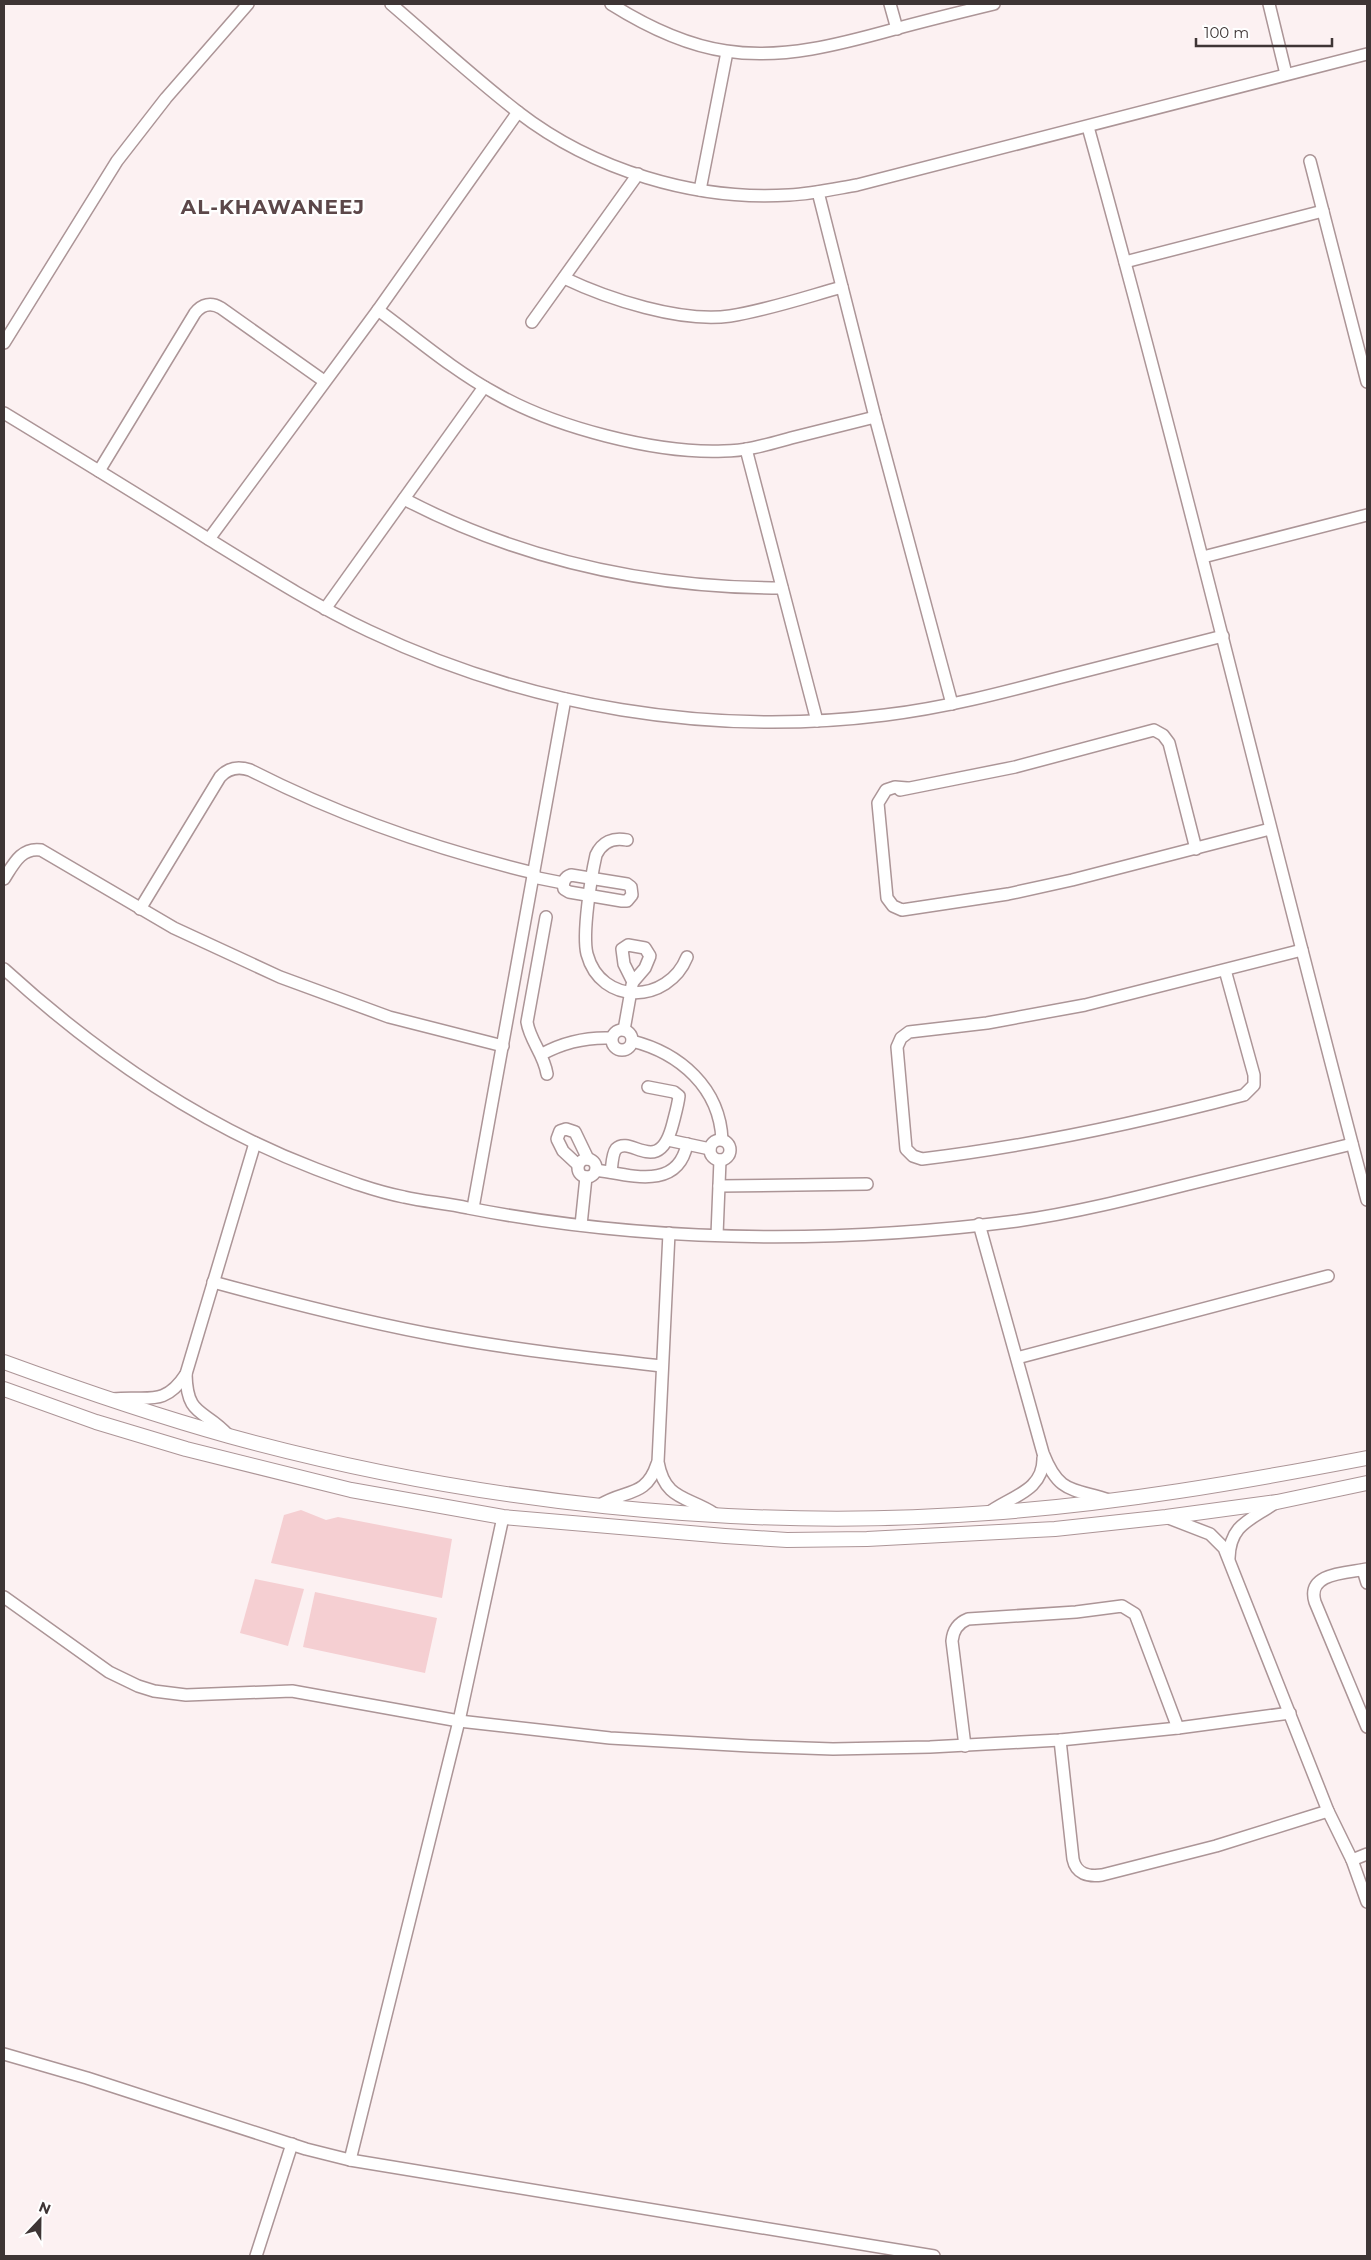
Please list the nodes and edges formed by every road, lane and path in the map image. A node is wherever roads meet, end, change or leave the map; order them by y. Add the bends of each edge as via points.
1 (248, 4) edge
2 (391, 4) edge
3 (611, 4) edge
4 (890, 4) edge
5 (994, 4) edge
6 (1268, 4) edge
7 (897, 29) junction
8 (727, 52) junction
9 (1367, 54) edge
10 (1286, 74) junction
11 (518, 112) junction
12 (1088, 127) junction
13 (1310, 161) dead end
14 (638, 174) junction
15 (700, 190) junction
16 (818, 192) junction
17 (1323, 211) junction
18 (1125, 262) junction
19 (564, 278) junction
20 (842, 287) junction
21 (378, 310) junction
22 (532, 322) dead end
23 (4, 344) edge
24 (324, 381) junction
25 (1367, 382) edge
26 (484, 387) junction
27 (4, 413) edge
28 (875, 417) junction
29 (746, 449) junction
30 (99, 471) junction
31 (404, 499) junction
32 (1367, 515) edge
33 (209, 539) junction
34 (1204, 558) junction
35 (782, 588) junction
36 (325, 609) junction
37 (1223, 636) junction
38 (565, 699) junction
39 (952, 704) junction
40 (817, 721) junction
41 (1270, 828) junction
42 (627, 840) dead end
43 (1196, 849) junction
44 (533, 875) junction
45 (593, 878) junction
46 (4, 879) edge
47 (563, 883) junction
48 (590, 896) junction
49 (140, 909) junction
50 (546, 917) dead end
51 (1302, 950) junction
52 (687, 957) dead end
53 (4, 970) edge
54 (1225, 970) junction
55 (632, 987) junction
56 (624, 1030) junction
57 (612, 1038) junction
58 (632, 1041) junction
59 (503, 1046) junction
60 (542, 1054) junction
61 (547, 1074) dead end
62 (648, 1087) dead end
63 (668, 1140) junction
64 (722, 1140) junction
65 (255, 1142) junction
66 (687, 1144) junction
67 (1352, 1144) junction
68 (710, 1149) junction
69 (720, 1160) junction
70 (611, 1172) junction
71 (591, 1174) junction
72 (867, 1184) dead end
73 (719, 1186) junction
74 (1367, 1200) edge
75 (473, 1208) junction
76 (979, 1224) junction
77 (581, 1225) junction
78 (669, 1233) junction
79 (717, 1235) junction
80 (1328, 1276) dead end
81 (213, 1282) junction
82 (1017, 1358) junction
83 (4, 1362) edge
84 (662, 1366) junction
85 (186, 1374) junction
86 (4, 1389) edge
87 (107, 1399) junction
88 (229, 1436) junction
89 (1042, 1453) junction
90 (1367, 1458) edge
91 (658, 1462) junction
92 (1367, 1483) edge
93 (1110, 1500) junction
94 (1277, 1502) junction
95 (600, 1505) junction
96 (716, 1514) junction
97 (987, 1514) junction
98 (770, 1516) junction
99 (503, 1517) junction
100 (855, 1517) junction
101 (1166, 1517) junction
102 (725, 1536) junction
103 (805, 1540) junction
104 (1229, 1558) junction
105 (1365, 1570) edge
106 (1367, 1583) edge
107 (4, 1597) edge
108 (1290, 1713) junction
109 (459, 1721) junction
110 (1367, 1727) edge
111 (1178, 1728) junction
112 (1060, 1740) junction
113 (965, 1746) junction
114 (1328, 1811) junction
115 (1367, 1854) edge
116 (1352, 1860) junction
117 (1367, 1902) edge
118 (4, 2054) edge
119 (292, 2144) junction
120 (350, 2160) junction
121 (256, 2256) edge
122 (934, 2256) edge

1 - 23 street via 149,118 117,161
2 - 11 street
3 - 8 street via 657,29
4 - 7 street
5 - 7 street
6 - 10 street
7 - 8 street via 808,50
8 - 15 street
9 - 10 street
10 - 12 street
11 - 14 street via 566,144
11 - 21 street
12 - 16 street
12 - 18 street
13 - 17 street
14 - 15 street
14 - 19 street
15 - 16 street via 760,196
16 - 20 street
17 - 18 street
17 - 25 street
18 - 34 street
19 - 20 street via 620,300 709,317 740,314
19 - 22 street
20 - 28 street
21 - 24 street
21 - 26 street
24 - 30 street via 217,305 207,304 198,309
24 - 33 street
26 - 29 street via 551,418 613,436 688,450 724,452
26 - 31 street
27 - 30 street
28 - 29 street
28 - 39 street
29 - 35 street
30 - 33 street
31 - 35 street via 486,536 573,564 692,584
31 - 36 street
32 - 34 street
33 - 36 street
34 - 37 street
35 - 40 street
36 - 38 street via 447,664
37 - 39 street
37 - 41 street
38 - 40 street via 662,716 749,722
38 - 44 street
39 - 40 street
41 - 43 street
41 - 51 street
42 - 45 street via 613,840 601,847 596,855
43 - 43 street via 1046,886 918,908 896,902 889,893 879,819 887,798 907,788 993,772 1149,730 1159,732 1167,739
44 - 47 street
44 - 49 street via 387,830 239,768 228,770 220,778
44 - 59 street
45 - 47 street via 571,875
45 - 48 street
45 - 48 street via 627,884 632,892 631,897 624,901
46 - 49 street via 23,853 41,850
47 - 48 street via 569,892
48 - 55 street via 586,936 589,960 602,979 616,988
49 - 59 street via 244,962 316,992 389,1017
50 - 60 street via 528,1016 530,1032
51 - 54 street
51 - 67 street
52 - 55 street via 680,971 662,987 647,992
53 - 65 street via 110,1056 195,1110
54 - 54 street via 1251,1066 1246,1086 1228,1098 1062,1137 922,1159 912,1156 906,1149 897,1047 909,1032 1055,1011
55 - 56 street
56 - 57 street via 616,1031
56 - 58 street via 631,1035
57 - 58 street via 614,1047 620,1050 627,1049
57 - 60 street via 570,1042
58 - 64 street via 672,1057 698,1078 715,1104
59 - 75 street
60 - 61 street
62 - 63 street via 679,1096
63 - 66 street
63 - 70 street via 662,1148 652,1152 618,1148
64 - 68 street via 712,1143
64 - 69 street via 729,1146 730,1153
65 - 75 street via 314,1168 375,1189 407,1198
65 - 81 street
66 - 68 street
66 - 70 street via 677,1166 662,1176 650,1178
67 - 74 street
67 - 76 street via 1124,1200 1016,1221
68 - 69 street via 714,1158
69 - 73 street
70 - 71 street
71 - 71 street via 594,1162 583,1162 579,1171
71 - 77 street
72 - 73 street
73 - 79 street
75 - 77 street
76 - 79 street via 860,1234
76 - 82 street
77 - 78 street
78 - 79 street
78 - 84 street
80 - 82 street
81 - 84 street via 337,1315 446,1337
81 - 85 street
82 - 89 street
83 - 87 street
84 - 91 street
85 - 87 street via 175,1389 163,1396
85 - 88 street via 187,1393 194,1408
86 - 99 street via 141,1436 258,1468 370,1494
87 - 88 street
88 - 95 street via 418,1480
89 - 93 street via 1052,1474 1065,1486
89 - 97 street via 1042,1470 1034,1484
90 - 93 street via 1243,1481
91 - 95 street via 650,1480 640,1490
91 - 96 street via 662,1480 670,1491
92 - 94 street
93 - 97 street
94 - 101 street
94 - 104 street via 1239,1528 1231,1542
95 - 96 street
96 - 98 street
97 - 100 street
98 - 100 street
98 - 102 street via 774,1523 770,1530 736,1531
99 - 102 street
99 - 109 street
100 - 103 street via 843,1526 809,1527 804,1531
101 - 103 street via 992,1534
101 - 104 street via 1210,1534
102 - 103 street
104 - 108 street
105 - 106 street
105 - 110 street via 1336,1575 1328,1580 1321,1589 1320,1600 1321,1613
107 - 109 street via 109,1672 154,1691 186,1695 292,1691
108 - 111 street
108 - 114 street
109 - 113 street via 602,1737 710,1744 833,1748
109 - 120 street
111 - 112 street
111 - 113 street via 1138,1618 1132,1610 1122,1606 963,1621 954,1630 952,1641
112 - 113 street
112 - 114 street via 1074,1864 1082,1873 1093,1876 1216,1846
114 - 116 street
115 - 116 street
116 - 117 street
118 - 119 street
119 - 120 street
119 - 121 street
120 - 122 street

